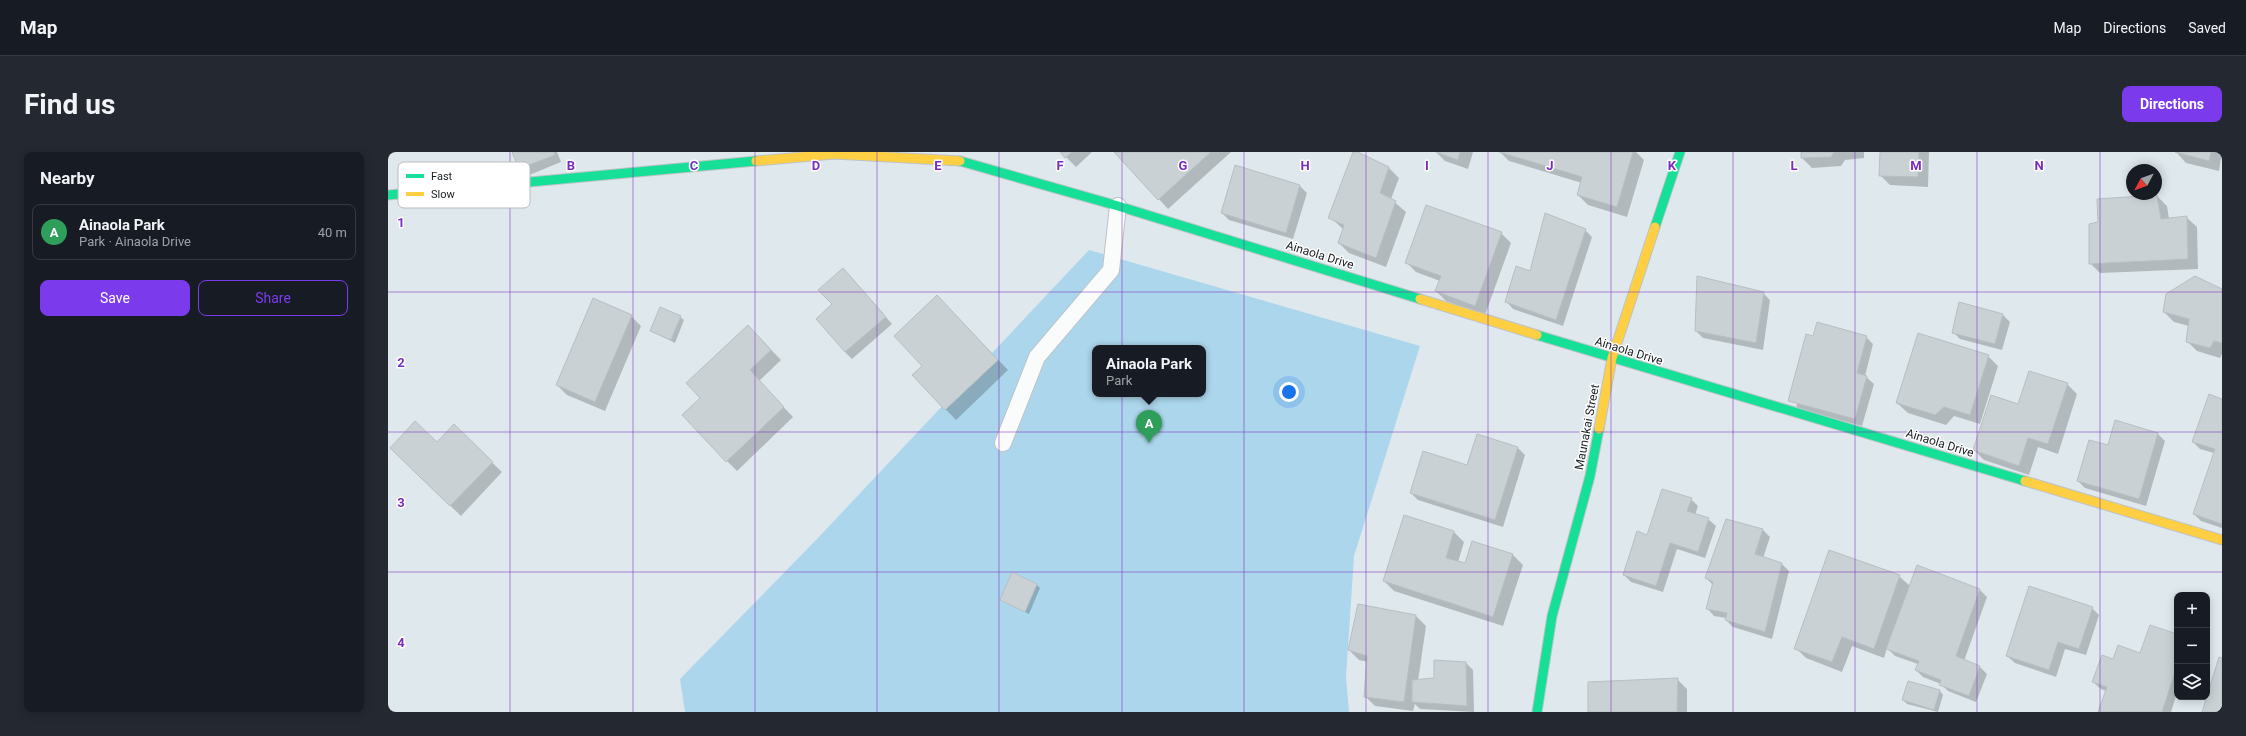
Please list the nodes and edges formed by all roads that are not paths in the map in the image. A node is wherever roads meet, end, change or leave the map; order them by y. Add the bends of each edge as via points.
1 (1680, 152) edge
2 (918, 155) edge
3 (530, 182) edge
4 (398, 194) edge
5 (388, 195) edge
6 (1118, 206) junction
7 (1612, 358) junction
8 (1003, 443) dead end
9 (2222, 540) edge
10 (1537, 712) edge

1 - 7 street, Maunakai Street
2 - 3 street, Ainaola Drive via 834,154
2 - 6 street, Ainaola Drive via 965,161
4 - 5 street, Ainaola Drive
6 - 7 street, Ainaola Drive
6 - 8 lane via 1114,263 1111,270 1037,357
7 - 9 street, Ainaola Drive
7 - 10 street, Maunakai Street via 1590,476 1552,616

